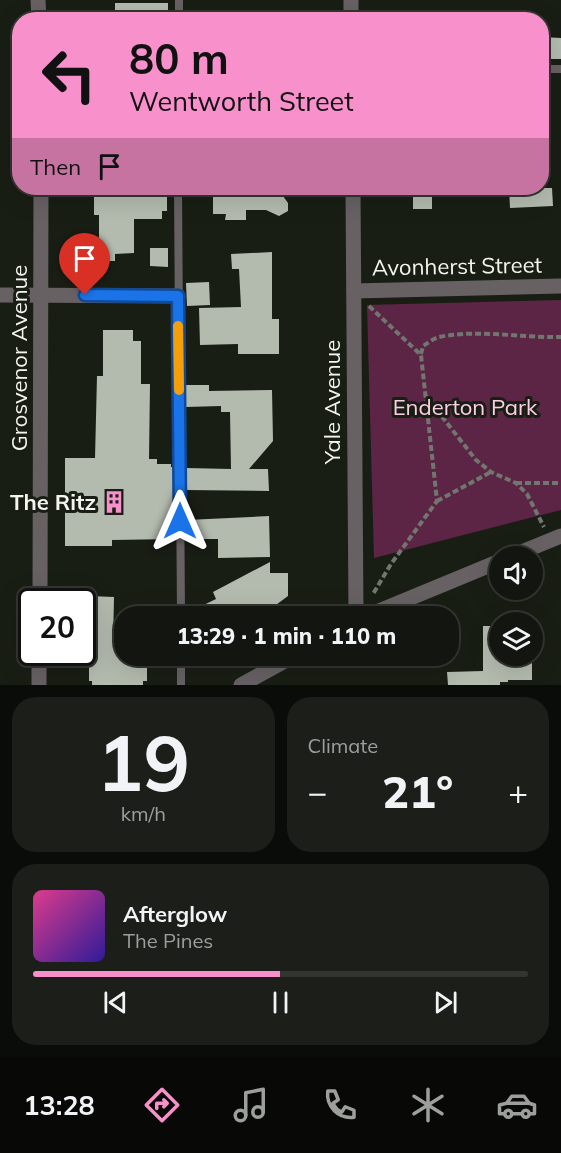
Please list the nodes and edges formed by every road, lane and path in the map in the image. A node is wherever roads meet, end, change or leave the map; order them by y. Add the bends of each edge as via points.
1 (41, 195) edge
2 (178, 195) edge
3 (353, 195) edge
4 (561, 286) edge
5 (354, 291) junction
6 (42, 294) junction
7 (0, 296) edge
8 (178, 296) junction
9 (561, 337) edge
10 (421, 355) junction
11 (425, 395) junction
12 (491, 472) junction
13 (516, 483) junction
14 (561, 483) edge
15 (437, 501) junction
16 (556, 538) edge
17 (536, 546) edge
18 (489, 566) edge
19 (40, 588) edge
20 (370, 599) dead end
21 (181, 606) edge
22 (356, 606) edge
23 (391, 606) edge
24 (39, 666) edge
25 (181, 666) edge
26 (276, 666) edge
27 (39, 685) edge
28 (181, 685) edge
29 (241, 685) edge

1 - 6 street, Grosvenor Avenue
2 - 8 lane
3 - 5 street, Yale Avenue
4 - 5 street, Avonherst Street
5 - 10 path
5 - 22 street, Yale Avenue
6 - 7 street
6 - 8 street
6 - 19 street, Grosvenor Avenue
8 - 21 lane
9 - 10 path via 438,337 423,346
10 - 11 path
11 - 12 path via 476,460
11 - 15 path
12 - 13 path
12 - 15 path
13 - 14 path
13 - 16 path
15 - 20 path
16 - 17 street
18 - 23 street
24 - 27 street
25 - 28 lane
26 - 29 street

